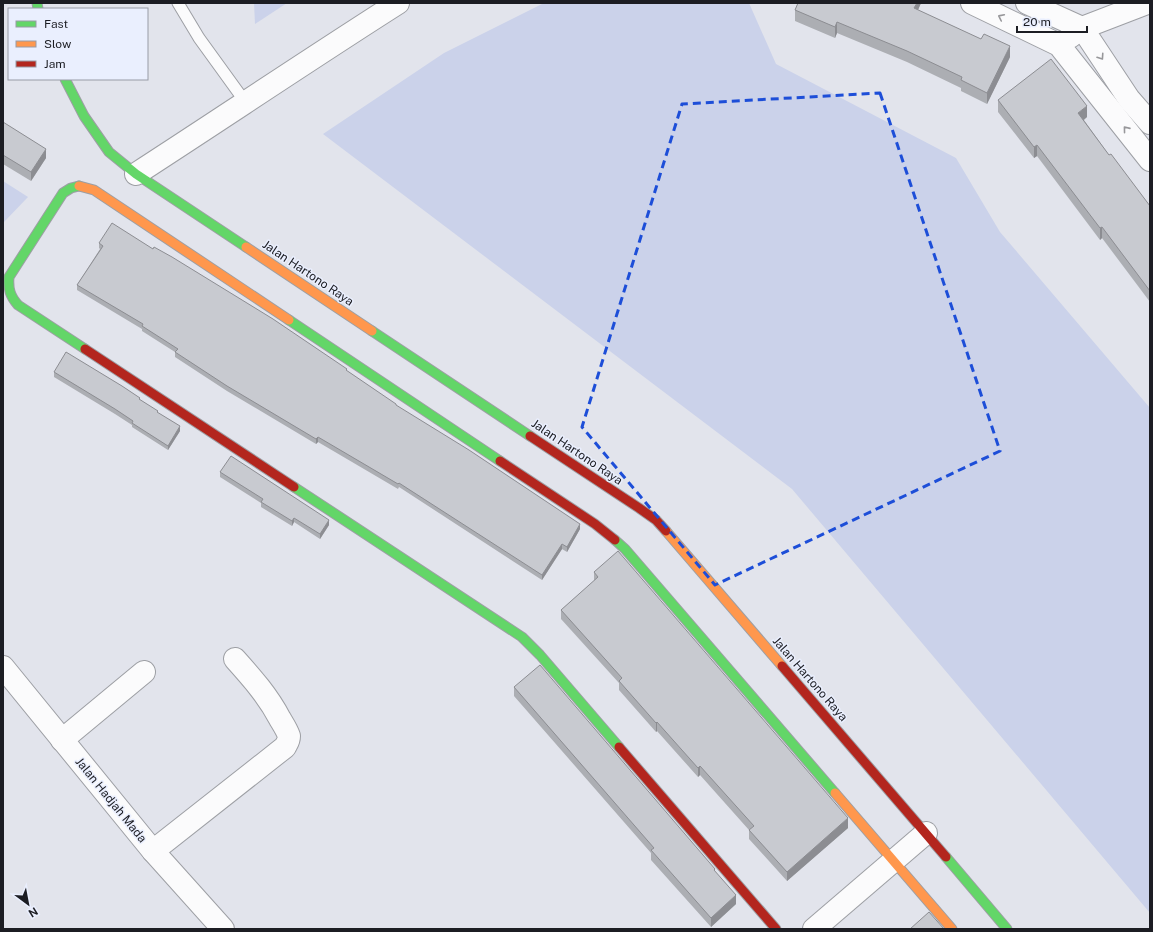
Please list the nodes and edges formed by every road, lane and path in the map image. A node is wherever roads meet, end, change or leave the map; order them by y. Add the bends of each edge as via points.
1 (178, 3) edge
2 (398, 3) edge
3 (972, 3) edge
4 (1027, 3) edge
5 (1147, 3) edge
6 (1082, 28) junction
7 (1059, 44) junction
8 (66, 80) edge
9 (246, 103) junction
10 (1150, 123) edge
11 (1150, 160) edge
12 (136, 174) junction
13 (235, 659) dead end
14 (3, 667) edge
15 (144, 672) dead end
16 (62, 740) junction
17 (926, 833) junction
18 (153, 852) junction
19 (893, 862) junction
20 (224, 929) edge
21 (776, 929) edge
22 (814, 929) edge
23 (952, 929) edge
24 (1007, 929) edge

1 - 9 lane via 199,38
2 - 9 street
7 -> 3 street
4 - 6 street
5 - 6 street
6 - 7 street
6 -> 10 street via 1129,99
11 -> 7 street
8 - 12 street, Jalan Hartono Raya via 84,116 108,152
9 - 12 street
12 - 17 street, Jalan Hartono Raya via 656,520
13 - 18 street via 259,685 286,729 289,742
14 - 16 street, Jalan Hadjah Mada
15 - 16 street
16 - 18 street, Jalan Hadjah Mada
17 - 19 street
17 - 24 street, Jalan Hartono Raya
18 - 20 street, Jalan Hadjah Mada
19 - 21 street via 625,549 611,536 94,190 76,186 63,193 10,277 10,296 18,305 522,637
19 - 22 street
19 - 23 street

